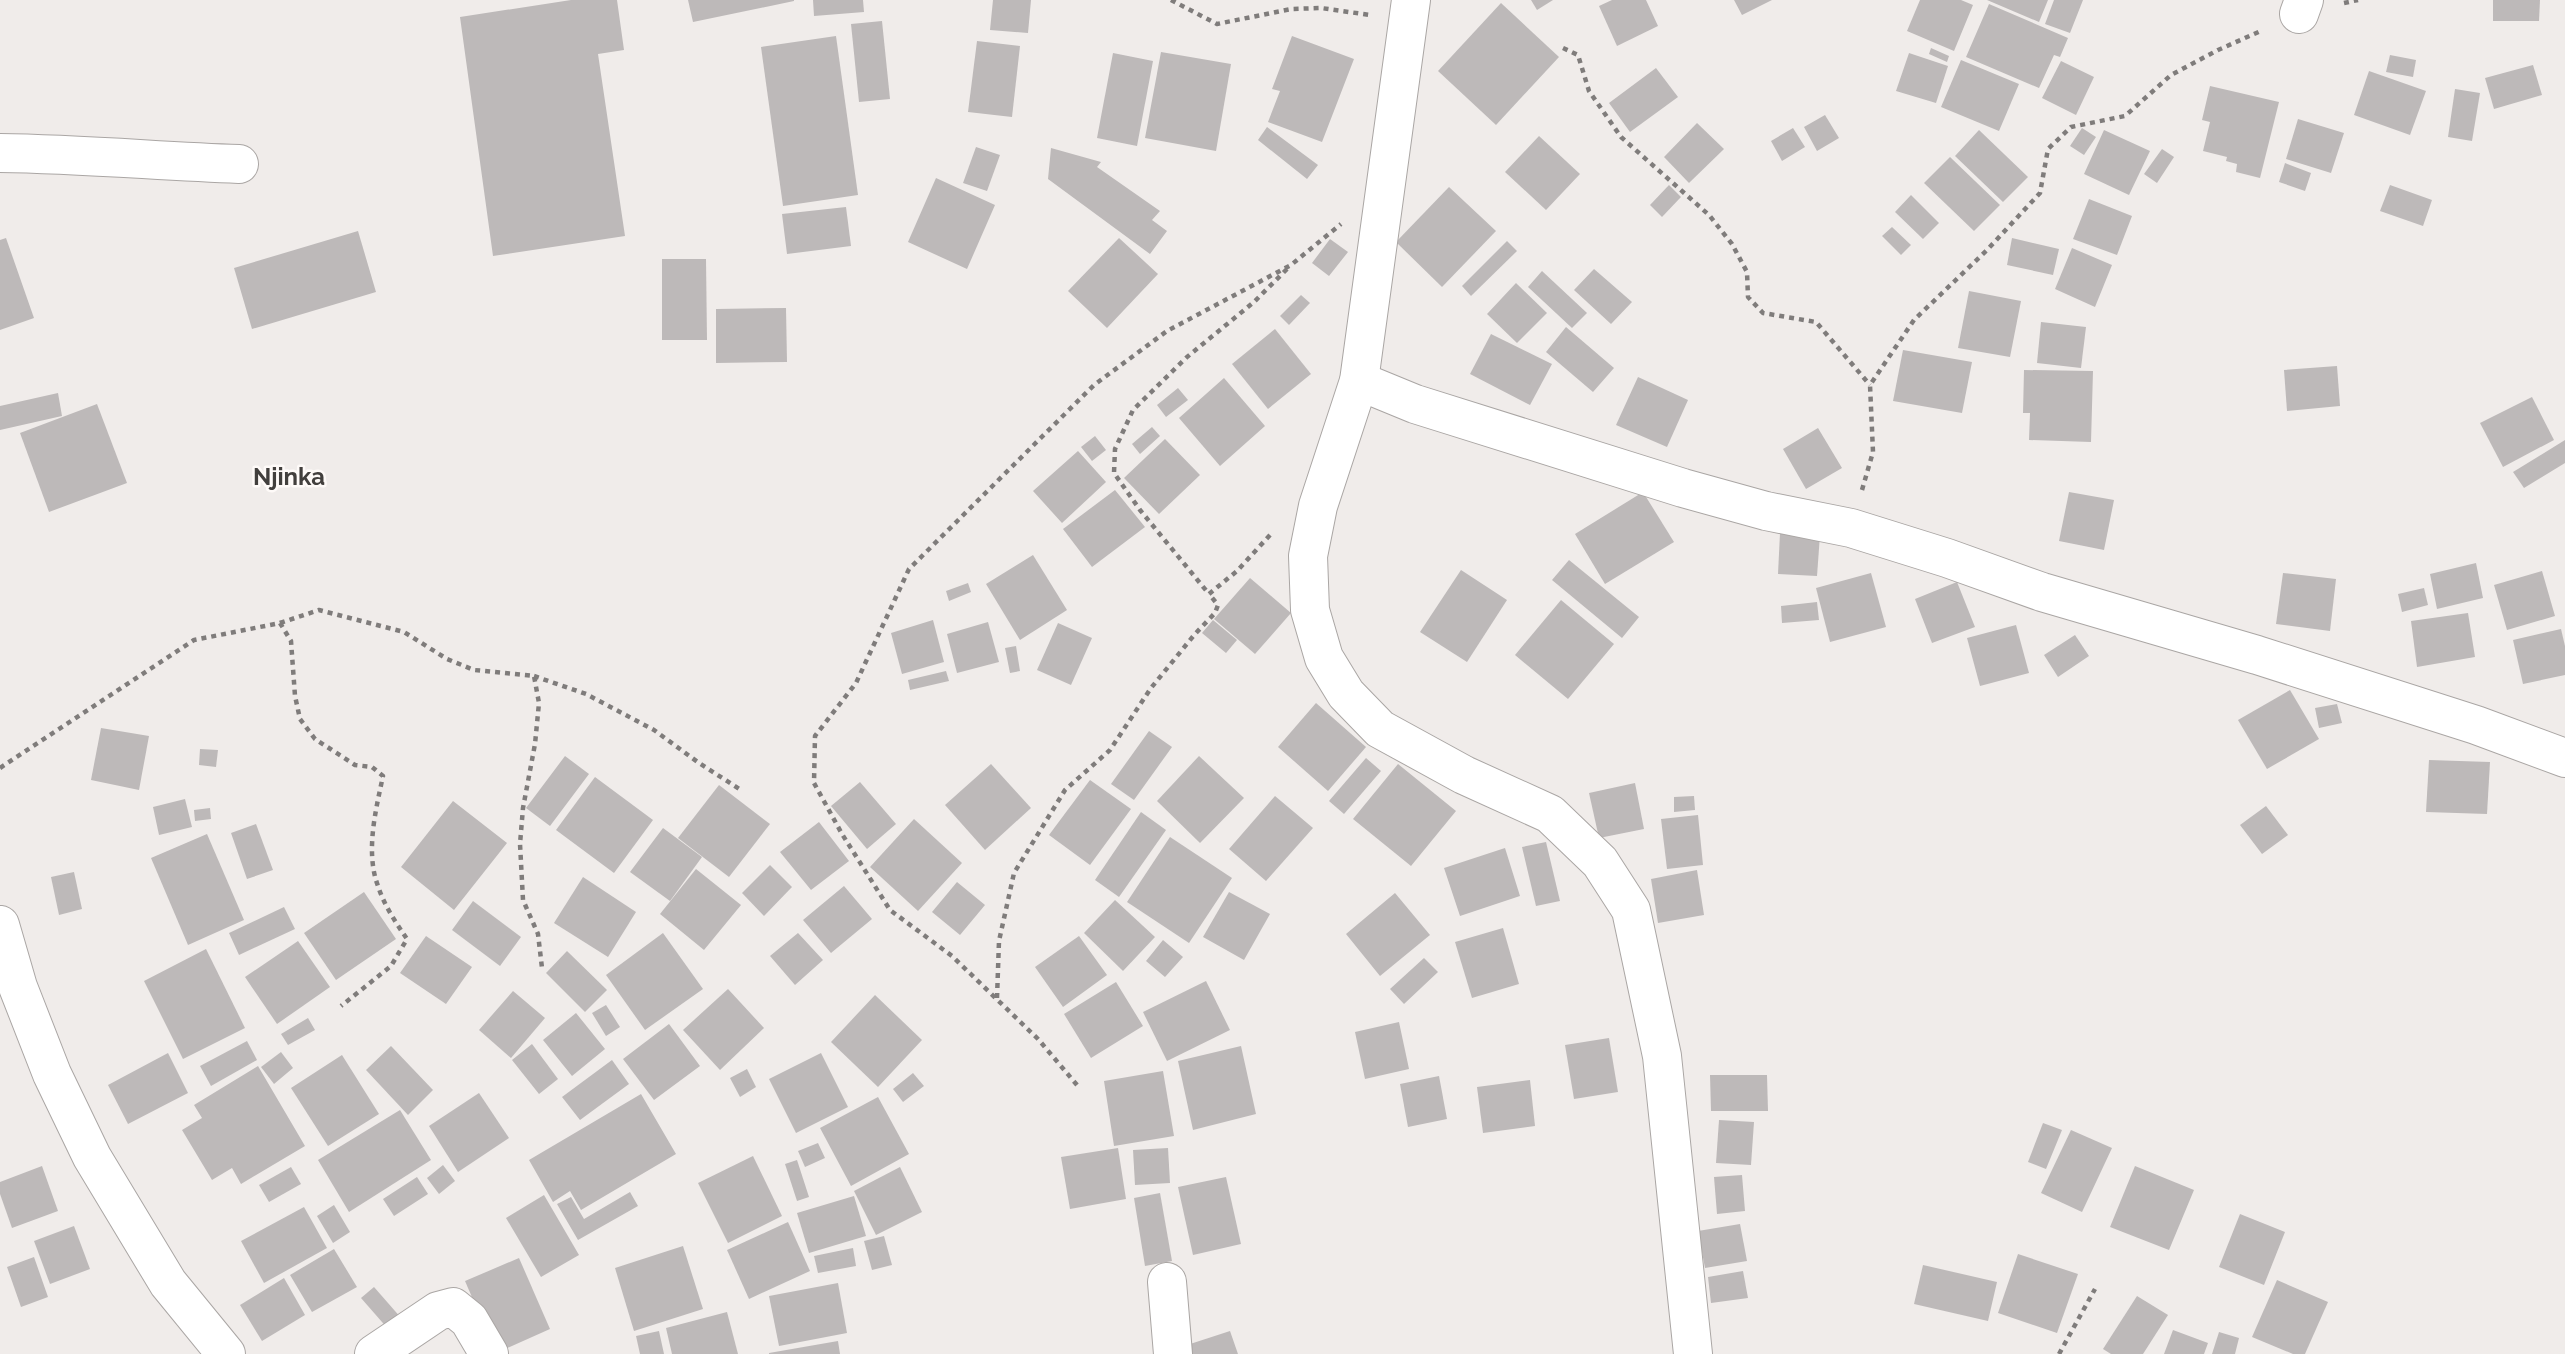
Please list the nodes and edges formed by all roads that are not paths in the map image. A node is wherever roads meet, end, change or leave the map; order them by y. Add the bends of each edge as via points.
1 (1411, 2) edge
2 (0, 153) edge
3 (239, 164) dead end
4 (1359, 381) junction
5 (2565, 758) edge
6 (0, 925) edge
7 (1167, 1282) dead end
8 (226, 1354) edge
9 (374, 1354) edge
10 (489, 1354) edge
11 (1173, 1354) edge
12 (1693, 1354) edge

1 - 4 street
2 - 3 street
4 - 5 street via 1415,404 1683,488 1851,528 2056,596 2258,655
4 - 12 street via 1318,506 1308,556 1310,610 1324,658 1346,694 1380,729 1464,775 1550,814 1600,862 1631,910 1662,1056
6 - 8 street via 18,988 52,1074 93,1157 168,1283
7 - 11 street
9 - 10 street via 438,1311 453,1307 469,1320

